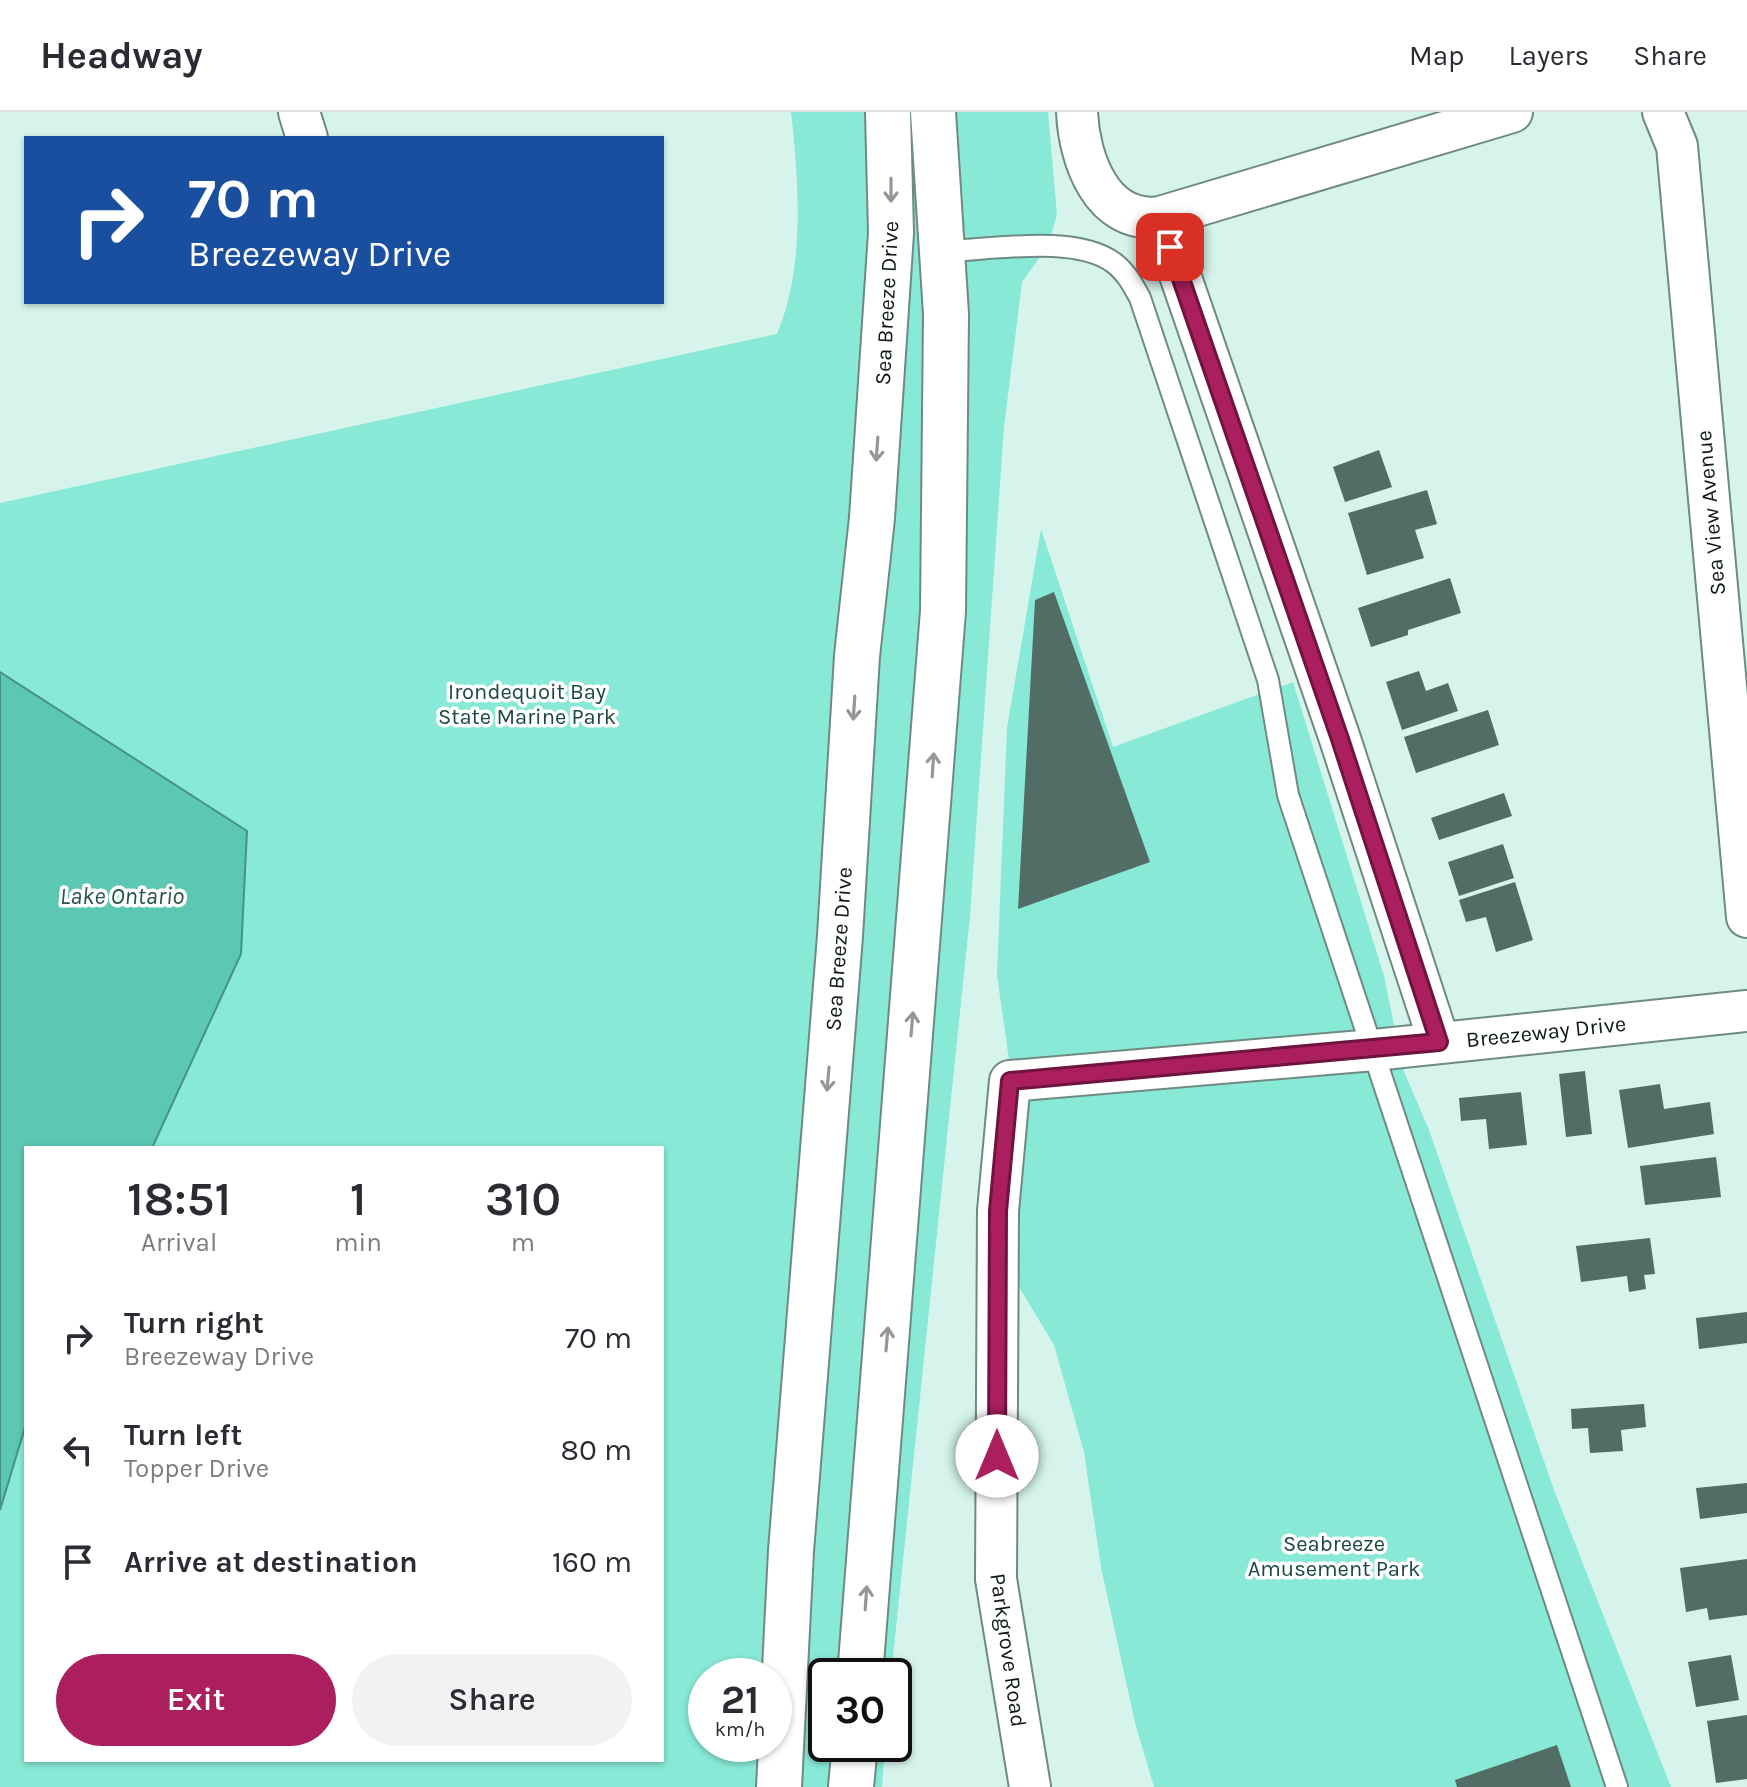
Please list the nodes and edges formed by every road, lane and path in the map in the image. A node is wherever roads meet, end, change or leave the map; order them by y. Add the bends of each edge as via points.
1 (299, 112) edge
2 (888, 112) edge
3 (933, 112) edge
4 (1077, 112) edge
5 (1512, 112) edge
6 (1663, 112) edge
7 (306, 136) edge
8 (1160, 217) junction
9 (944, 251) junction
10 (1747, 917) edge
11 (1747, 1011) edge
12 (1439, 1042) junction
13 (1374, 1050) junction
14 (1010, 1081) joint
15 (861, 1658) edge
16 (853, 1762) edge
17 (779, 1787) edge
18 (851, 1787) edge
19 (1030, 1787) edge
20 (1617, 1787) edge

1 - 7 street
2 -> 17 main road, Sea Breeze Drive via 891,233 791,1551
3 - 9 main road
4 - 8 street via 1086,160 1104,195 1129,215 1142,220
5 - 8 street
6 - 10 street, Sea View Avenue via 1677,146
8 - 12 street
9 - 13 lane via 1048,246 1100,254 1117,265 1135,289 1268,680 1288,795
15 -> 9 main road via 942,626
11 - 12 street, Breezeway Drive
12 - 13 street, Breezeway Drive
13 - 14 street, Breezeway Drive
13 - 20 lane
14 - 19 street, Parkgrove Road via 998,1211 996,1579
16 - 18 main road

